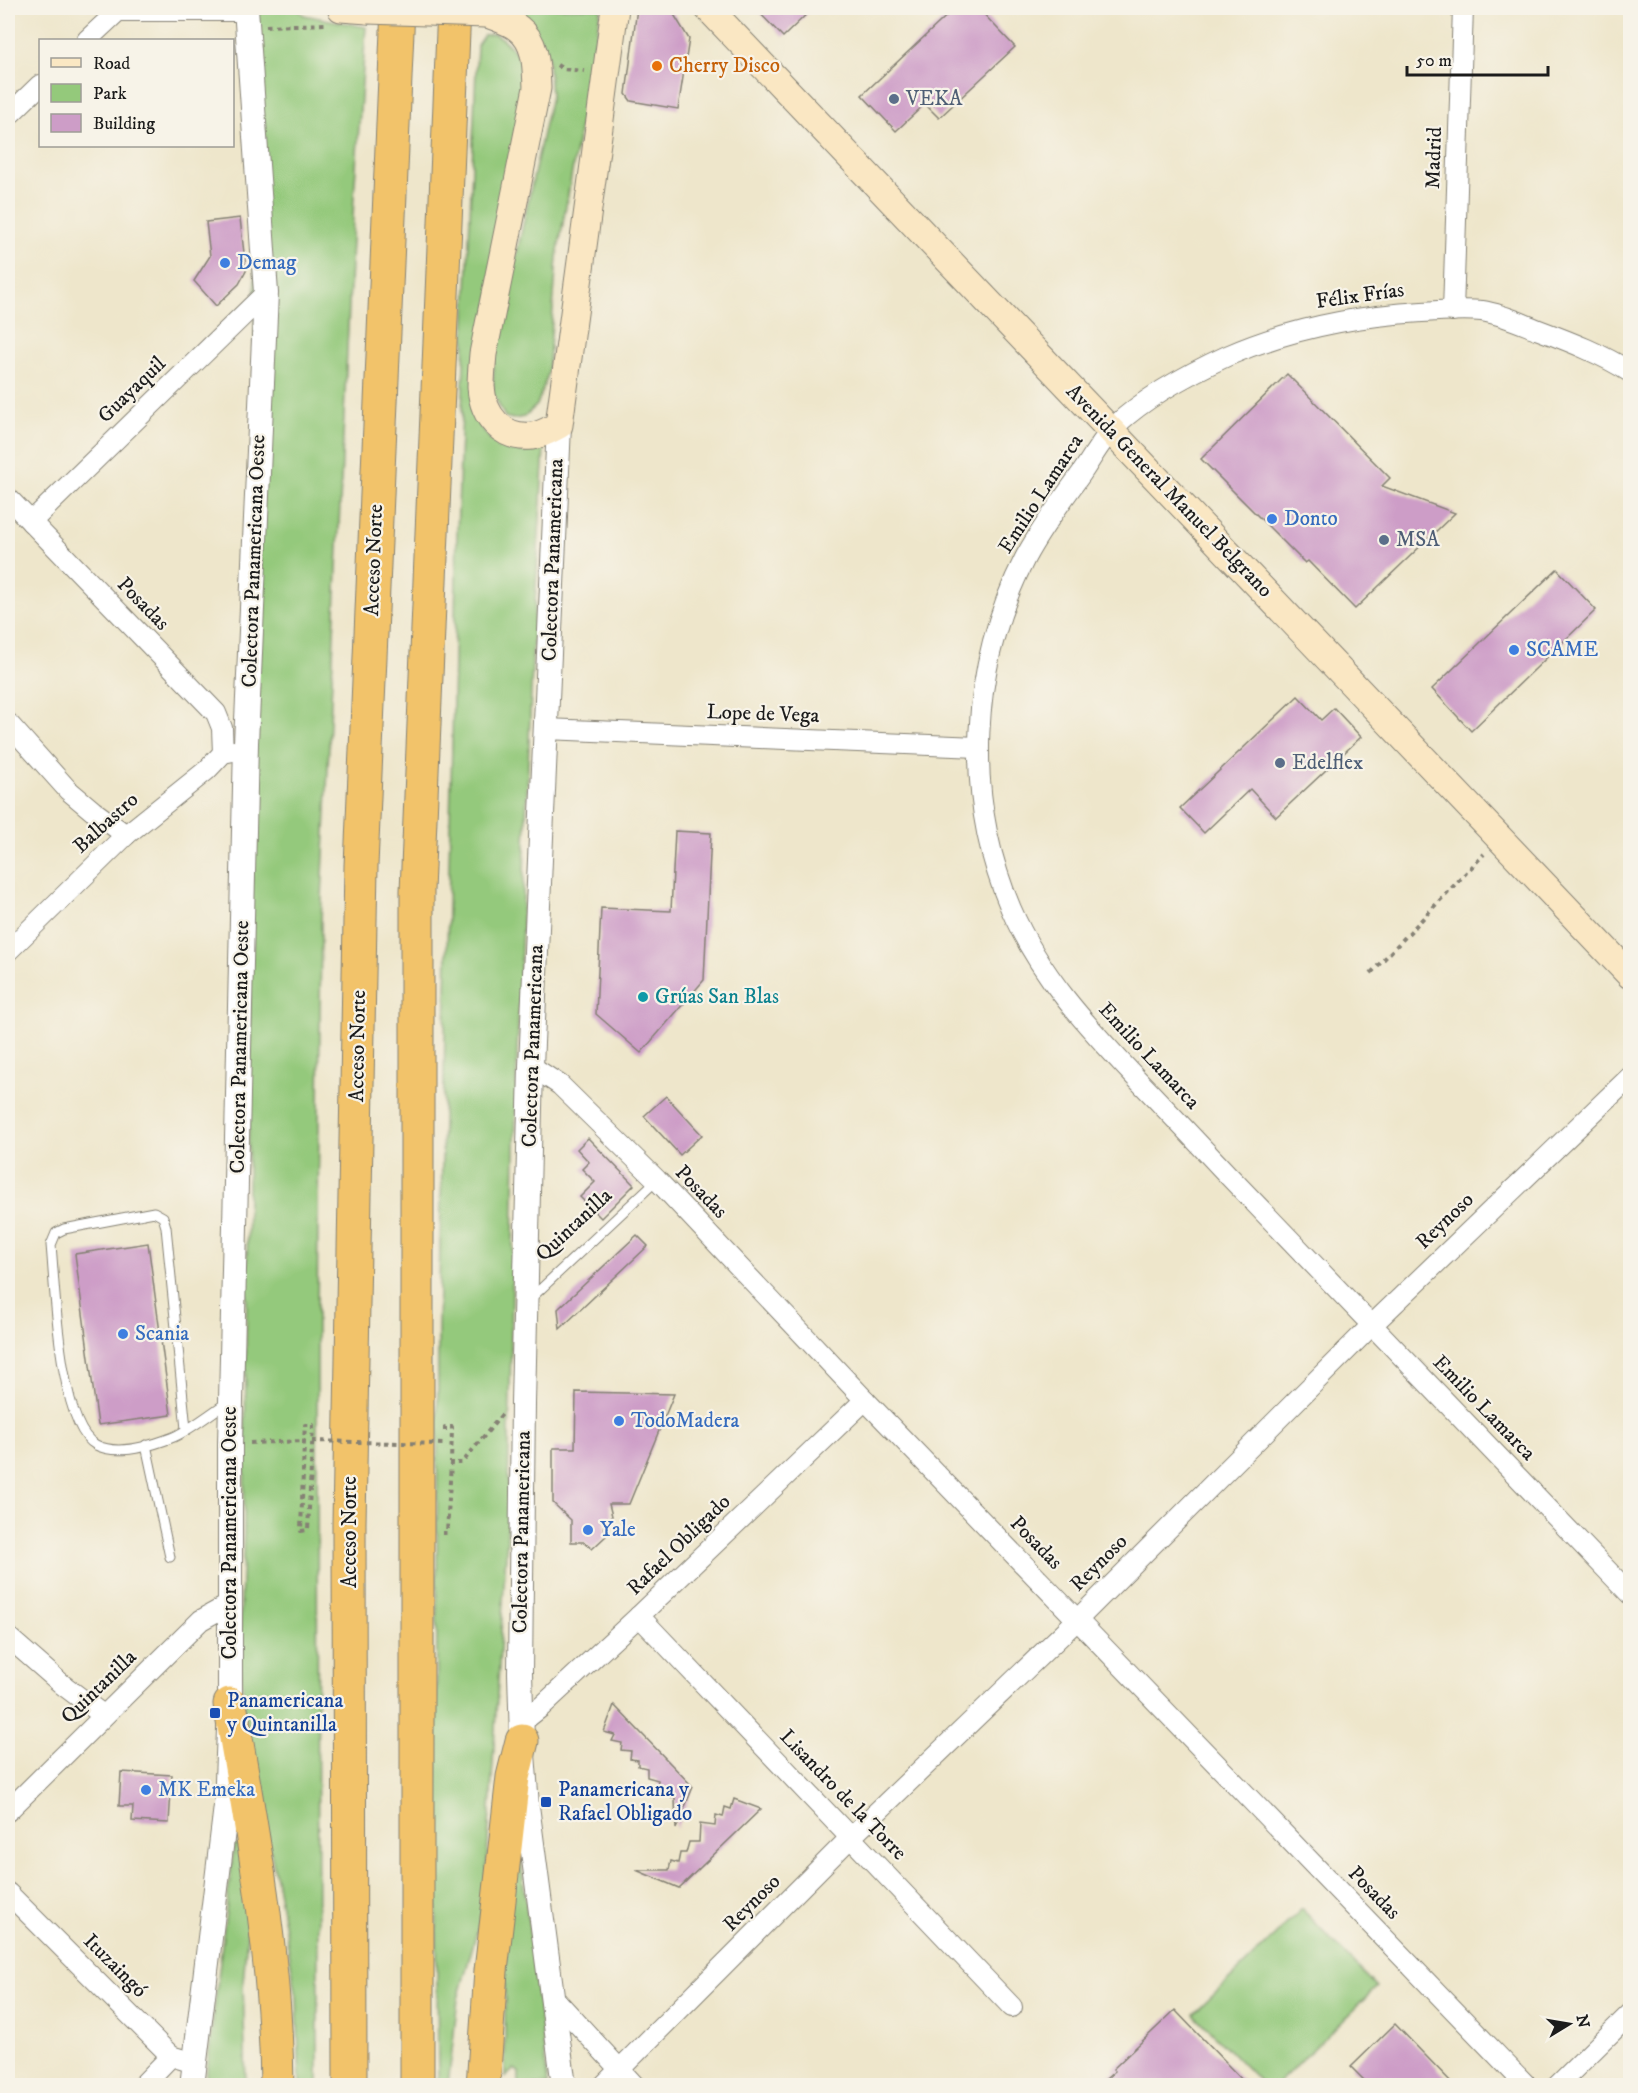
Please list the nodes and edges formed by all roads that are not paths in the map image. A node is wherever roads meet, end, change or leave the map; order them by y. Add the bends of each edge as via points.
1 (454, 8) edge
2 (615, 8) edge
3 (708, 8) edge
4 (1464, 8) edge
5 (117, 9) edge
6 (383, 9) edge
7 (494, 12) edge
8 (246, 15) edge
9 (333, 16) edge
10 (88, 39) edge
11 (39, 86) edge
12 (8, 116) edge
13 (266, 293) junction
14 (1453, 311) junction
15 (1630, 372) edge
16 (559, 425) junction
17 (1111, 430) junction
18 (8, 498) edge
19 (31, 522) junction
20 (546, 729) junction
21 (9, 730) edge
22 (247, 747) junction
23 (978, 747) junction
24 (223, 753) junction
25 (126, 835) junction
26 (8, 951) edge
27 (1630, 975) edge
28 (531, 1066) junction
29 (1630, 1077) edge
30 (657, 1180) junction
31 (525, 1304) junction
32 (1371, 1326) junction
33 (231, 1400) junction
34 (865, 1400) junction
35 (186, 1429) junction
36 (146, 1445) junction
37 (170, 1557) dead end
38 (1630, 1594) edge
39 (230, 1604) junction
40 (639, 1616) junction
41 (1077, 1620) junction
42 (8, 1637) edge
43 (230, 1704) junction
44 (103, 1715) junction
45 (522, 1731) junction
46 (8, 1811) edge
47 (851, 1837) junction
48 (8, 1893) edge
49 (551, 1995) junction
50 (1012, 2007) dead end
51 (1630, 2014) edge
52 (171, 2056) junction
53 (620, 2070) junction
54 (193, 2074) edge
55 (142, 2085) edge
56 (277, 2085) edge
57 (350, 2085) edge
58 (417, 2085) edge
59 (483, 2085) edge
60 (564, 2085) edge
61 (603, 2085) edge
62 (635, 2085) edge
63 (1527, 2085) edge
64 (1557, 2085) edge

1 - 58 highway via 417,891
2 - 16 main road, Colectora Panamericana
3 - 17 main road, Avenida General Manuel Belgrano
4 - 14 street, Madrid
5 - 8 street
5 - 10 street
6 - 7 main road, bridge
6 - 9 main road
6 - 57 highway, Acceso Norte via 349,1523
7 - 16 main road via 519,28 530,43 536,59 537,88 483,354 481,389 486,411 504,431 533,436
8 - 13 street, Colectora Panamericana Oeste
11 - 12 street
13 - 19 street, Guayaquil
13 - 22 street, Colectora Panamericana Oeste
14 - 15 street, Félix Frías via 1504,316 1591,350
14 - 17 street, Félix Frías via 1345,321 1300,329 1256,344 1157,394
16 - 20 street, Colectora Panamericana
17 - 23 street, Emilio Lamarca via 1032,546 1004,605 985,682
17 - 27 main road, Avenida General Manuel Belgrano
18 - 19 street, Posadas
19 - 24 street, Posadas via 216,713 222,728
20 - 23 street, Lope de Vega
20 - 28 street, Colectora Panamericana
21 - 25 street via 68,790
22 - 24 street
22 - 33 street, Colectora Panamericana Oeste
23 - 32 street, Emilio Lamarca via 985,825 998,876 1034,953 1057,988 1077,1015
24 - 25 street, Balbastro
25 - 26 street, Balbastro
28 - 30 street, Posadas via 560,1085
28 - 31 street, Colectora Panamericana
29 - 32 street, Reynoso
30 - 31 lane, Quintanilla
30 - 34 street, Posadas
31 - 45 street, Colectora Panamericana
32 - 38 street, Emilio Lamarca
32 - 41 street, Reynoso
33 - 35 lane
33 - 39 street, Colectora Panamericana Oeste
34 - 40 street, Rafael Obligado
34 - 41 street, Posadas
35 - 36 lane via 173,1438
35 - 36 lane via 163,1217 154,1212 64,1229 56,1233 51,1245 65,1384 75,1418 85,1437 107,1450
36 - 37 lane
39 - 43 street, Colectora Panamericana Oeste
39 - 44 street, Quintanilla via 201,1620
40 - 45 street, Rafael Obligado via 541,1707
40 - 47 street, Lisandro de la Torre
41 - 47 street, Reynoso
41 - 63 street, Posadas
42 - 44 street
43 - 54 street, Colectora Panamericana Oeste via 226,1806
43 - 56 highway via 268,1941
44 - 46 street, Quintanilla
45 - 49 street, Colectora Panamericana via 527,1806
45 - 59 highway via 513,1777 491,1971
47 - 50 street, Lisandro de la Torre
47 - 53 street, Reynoso
48 - 52 street, Ituzaingó
49 - 53 street
49 - 60 street, Colectora Panamericana
51 - 64 street
52 - 54 street, Ituzaingó
52 - 55 street
53 - 61 street, Reynoso
53 - 62 street

